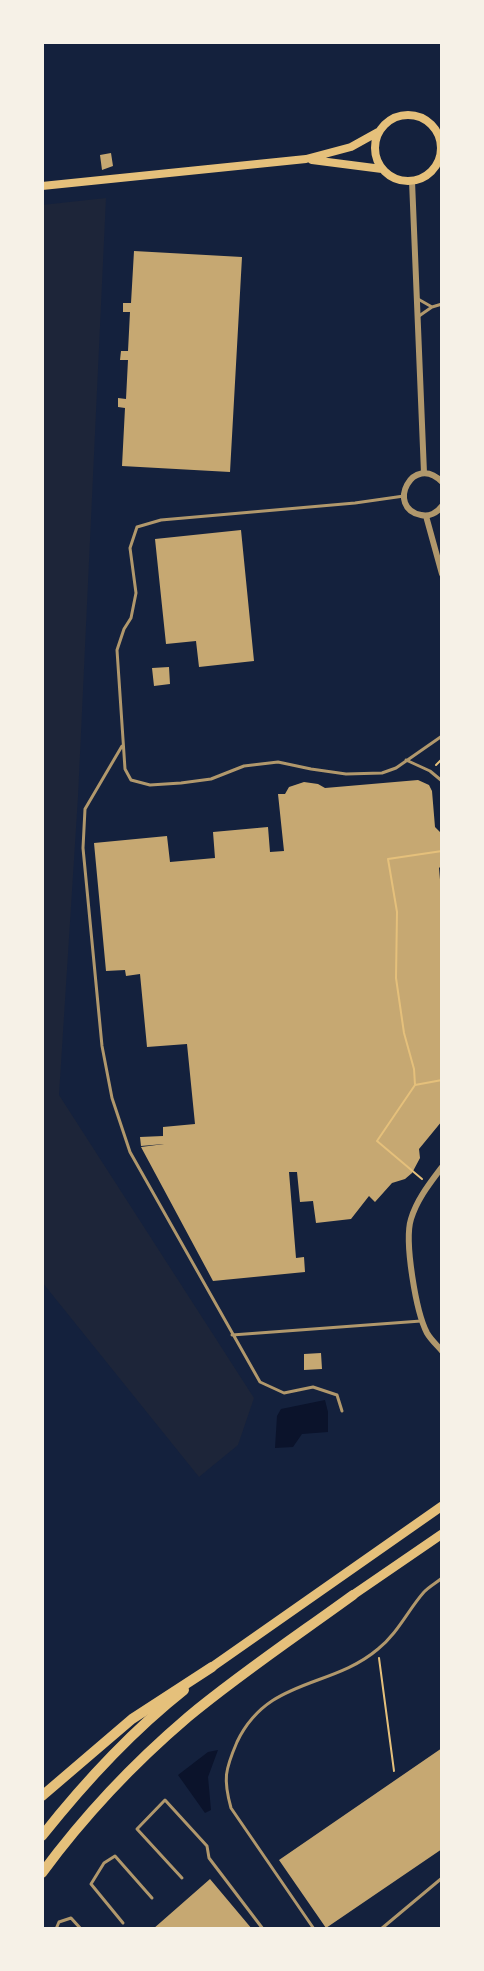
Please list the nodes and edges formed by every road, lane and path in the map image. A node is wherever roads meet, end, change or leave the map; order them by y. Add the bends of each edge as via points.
1 (438, 128) edge
2 (378, 132) junction
3 (306, 159) junction
4 (440, 161) edge
5 (382, 169) junction
6 (412, 181) junction
7 (42, 186) edge
8 (417, 298) junction
9 (442, 304) edge
10 (432, 307) junction
11 (417, 317) junction
12 (424, 473) junction
13 (442, 482) edge
14 (404, 496) junction
15 (442, 506) edge
16 (426, 516) junction
17 (442, 571) edge
18 (442, 736) edge
19 (123, 744) junction
20 (406, 760) junction
21 (442, 781) edge
22 (442, 851) edge
23 (442, 1080) edge
24 (415, 1085) junction
25 (442, 1167) edge
26 (412, 1173) dead end
27 (422, 1321) junction
28 (232, 1335) junction
29 (442, 1351) edge
30 (342, 1411) dead end
31 (442, 1506) edge
32 (442, 1534) edge
33 (442, 1578) edge
34 (353, 1594) joint
35 (378, 1649) junction
36 (212, 1667) junction
37 (394, 1770) dead end
38 (42, 1796) edge
39 (42, 1836) edge
40 (42, 1873) edge
41 (183, 1878) dead end
42 (442, 1878) edge
43 (152, 1898) dead end
44 (123, 1923) dead end
45 (56, 1929) edge
46 (81, 1929) edge
47 (263, 1929) edge
48 (314, 1929) edge
49 (381, 1929) edge

1 - 2 main road via 416,115 405,114 394,117
1 - 4 main road
2 - 3 main road via 351,147
2 - 5 main road via 374,151
3 - 5 main road
3 - 7 main road
4 - 6 main road via 422,178
5 - 6 main road via 390,176
6 - 8 street
8 - 10 lane
8 - 11 street
9 - 10 lane
10 - 11 lane
11 - 12 street
12 - 13 street
12 - 14 street via 412,478
14 - 16 street via 413,512
14 - 19 lane via 161,520 137,527 130,548 136,593 131,618 117,650
15 - 16 street
16 - 17 street
18 - 20 lane
19 - 20 lane via 125,769 131,780 150,785 211,779 244,766 278,762 346,774 382,773
19 - 28 lane via 85,809 83,848 102,1046 112,1098 130,1152
20 - 21 lane
22 - 24 path via 388,859 397,912 396,978
23 - 24 path
24 - 26 path via 377,1141
25 - 27 street via 416,1205 410,1222 414,1289
27 - 28 lane
27 - 29 street
28 - 30 lane via 260,1382 284,1393 313,1387 337,1395
31 - 36 main road
32 - 34 main road
33 - 35 lane via 424,1592
34 - 40 highway via 188,1717 72,1832
35 - 37 path
35 - 48 lane via 275,1697 244,1729 229,1760 225,1785 231,1808
36 - 38 highway via 132,1719
36 - 39 highway via 139,1729 72,1798
41 - 47 lane via 137,1828 165,1800 207,1846 209,1858
42 - 49 lane
43 - 44 lane via 115,1856 104,1863 91,1884
45 - 46 lane via 59,1922 71,1918

